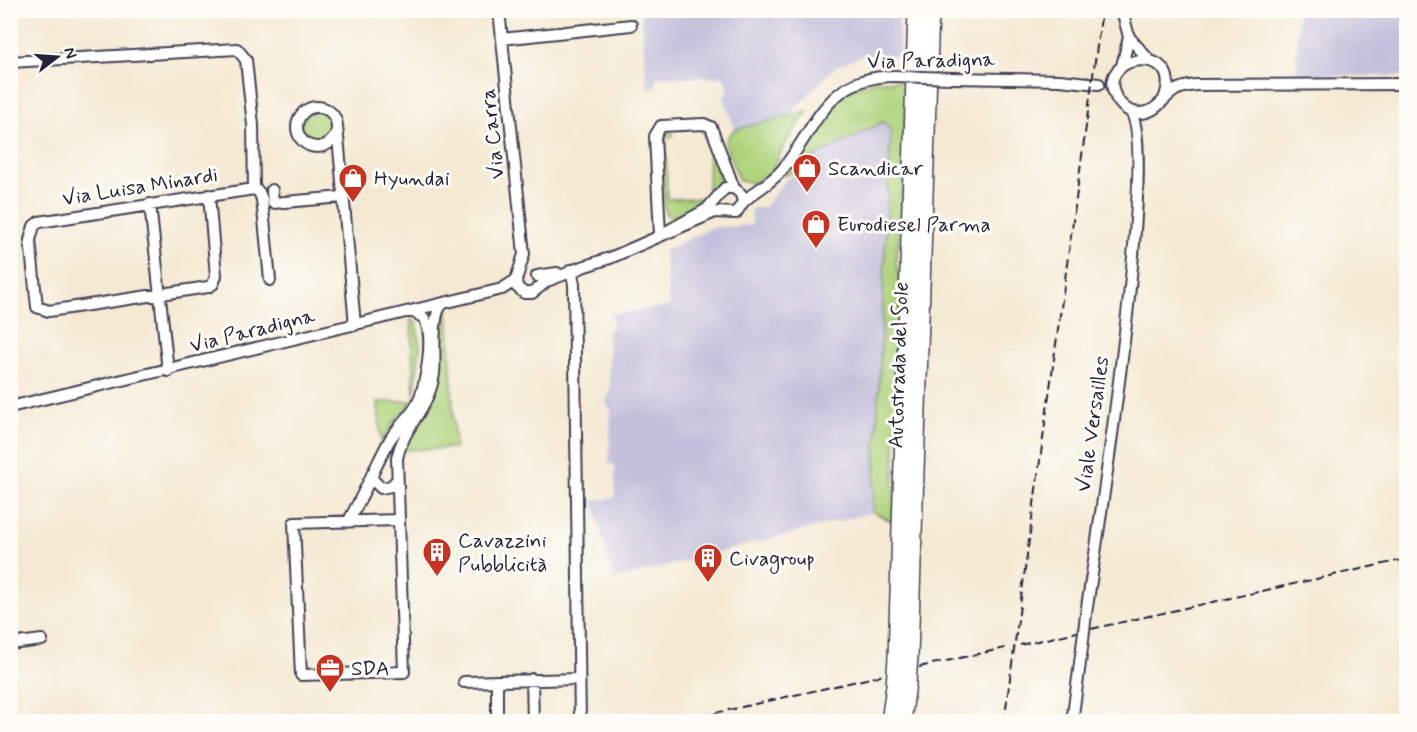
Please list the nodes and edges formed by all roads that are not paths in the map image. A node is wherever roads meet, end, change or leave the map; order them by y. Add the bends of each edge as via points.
1 (499, 10) edge
2 (916, 10) edge
3 (932, 10) edge
4 (1122, 10) edge
5 (631, 25) dead end
6 (1129, 37) junction
7 (502, 39) junction
8 (1149, 60) junction
9 (10, 62) edge
10 (1120, 69) junction
11 (1165, 74) junction
12 (1099, 84) junction
13 (1407, 84) edge
14 (1196, 85) junction
15 (1115, 94) junction
16 (1164, 99) junction
17 (1130, 111) junction
18 (1150, 111) junction
19 (337, 126) junction
20 (1138, 131) junction
21 (318, 147) junction
22 (340, 164) junction
23 (774, 178) junction
24 (254, 189) junction
25 (736, 189) junction
26 (272, 190) dead end
27 (209, 195) junction
28 (342, 197) junction
29 (716, 198) junction
30 (743, 202) junction
31 (150, 204) junction
32 (723, 213) junction
33 (661, 234) junction
34 (524, 254) junction
35 (575, 270) junction
36 (558, 278) junction
37 (536, 279) junction
38 (270, 280) dead end
39 (518, 281) junction
40 (161, 295) junction
41 (444, 303) junction
42 (408, 312) junction
43 (574, 314) junction
44 (355, 325) junction
45 (168, 370) junction
46 (10, 407) edge
47 (372, 474) junction
48 (396, 481) junction
49 (398, 520) junction
50 (348, 522) junction
51 (42, 640) dead end
52 (10, 644) edge
53 (903, 657) junction
54 (532, 679) junction
55 (579, 679) junction
56 (497, 681) junction
57 (464, 682) dead end
58 (901, 685) junction
59 (497, 722) edge
60 (533, 722) edge
61 (580, 722) edge
62 (890, 722) edge
63 (903, 722) edge
64 (1072, 722) edge

1 - 7 street, Via Carra
2 - 53 highway, Autostrada del Sole
3 - 53 highway, Autostrada del Sole
4 - 6 street
5 - 7 street
6 - 8 street
6 - 10 street
7 - 34 street, Via Carra
8 - 10 street via 1135,59
8 - 11 street
9 - 24 street via 237,49 246,60
10 - 12 street via 1114,77
10 - 15 street via 1114,83
11 - 14 street
11 - 16 street via 1168,86
12 - 15 street, Via Paradigna
12 - 23 street, Via Paradigna, bridge via 894,76 859,81 841,91
13 - 14 street
14 - 16 street via 1176,89
15 - 17 street, Via Paradigna
16 - 18 street
17 - 18 street
17 - 20 street, Viale Versailles
18 - 20 street, Viale Versailles
19 - 21 street via 332,140
19 - 21 street via 334,117 324,109 310,109 302,115 298,124 300,137 306,144
19 - 22 street
20 - 64 street, Viale Versailles, bridge via 1131,276
21 - 22 street via 331,151
22 - 28 street
23 - 25 street, Via Paradigna via 753,188
23 - 30 street, Via Paradigna
24 - 27 street, Via Luisa Minardi
24 - 38 street via 262,199
25 - 29 street, Via Paradigna via 721,190
25 - 30 street
25 - 33 street via 711,128 704,124 661,126 655,136
26 - 28 street via 273,203
27 - 31 street, Via Luisa Minardi
27 - 40 street via 216,276 213,284
28 - 44 street
29 - 32 street
29 - 33 street, Via Paradigna via 707,209
30 - 32 street, Via Paradigna via 736,213
31 - 40 street
31 - 40 street, Via Luisa Minardi via 34,225 30,240 36,301 43,311
32 - 33 street, Via Paradigna via 715,212
33 - 35 street, Via Paradigna
34 - 37 street, Via Carra
34 - 39 street, Via Carra
35 - 36 street
35 - 37 street
35 - 43 street
36 - 37 street
36 - 43 street via 569,288
37 - 39 street via 527,271
37 - 39 street via 530,294
39 - 41 street, Via Paradigna via 502,289
40 - 45 street
41 - 42 street, Via Paradigna
41 - 48 street via 435,313 435,364 428,398 401,438
42 - 44 street, Via Paradigna
42 - 47 street via 423,316 428,326 424,385 416,406 391,437
43 - 55 street
44 - 45 street, Via Paradigna
45 - 46 street, Via Paradigna
47 - 48 street via 381,488
47 - 50 street
48 - 49 street
49 - 50 street
49 - 50 street via 404,672 302,675 294,523
51 - 52 street
53 - 58 highway, Autostrada del Sole, bridge
54 - 55 street
54 - 56 street
54 - 60 street
55 - 61 street
56 - 57 street
56 - 59 street
58 - 62 highway, Autostrada del Sole
58 - 63 highway, Autostrada del Sole

